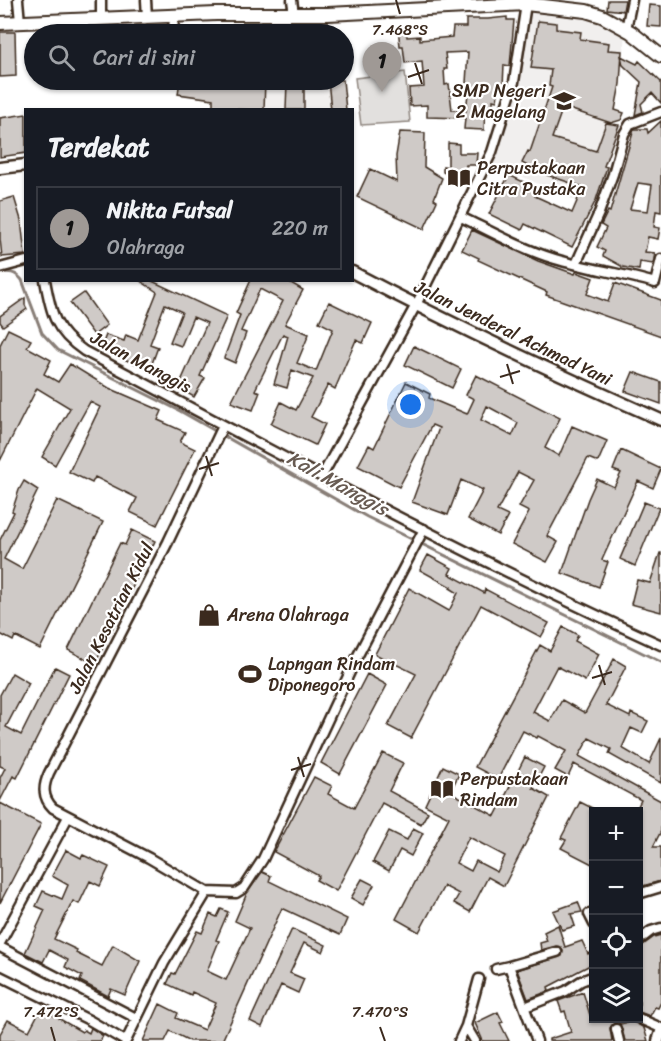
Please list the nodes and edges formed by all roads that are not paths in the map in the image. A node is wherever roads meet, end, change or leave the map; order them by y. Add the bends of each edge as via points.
1 (18, 0) edge
2 (101, 0) edge
3 (146, 0) edge
4 (292, 0) edge
5 (632, 0) edge
6 (544, 3) edge
7 (526, 4) junction
8 (294, 14) junction
9 (174, 15) junction
10 (147, 17) junction
11 (101, 19) junction
12 (20, 22) junction
13 (0, 23) edge
14 (174, 24) edge
15 (626, 29) junction
16 (661, 56) edge
17 (661, 112) edge
18 (24, 165) edge
19 (0, 168) edge
20 (461, 217) junction
21 (661, 259) edge
22 (24, 262) edge
23 (576, 264) junction
24 (0, 268) edge
25 (354, 273) edge
26 (45, 282) edge
27 (658, 285) edge
28 (416, 305) junction
29 (661, 420) edge
30 (223, 426) junction
31 (322, 476) junction
32 (424, 529) junction
33 (661, 645) edge
34 (68, 817) junction
35 (661, 887) edge
36 (207, 892) junction
37 (643, 893) edge
38 (661, 928) edge
39 (643, 938) edge
40 (0, 945) edge
41 (557, 952) dead end
42 (509, 966) junction
43 (496, 969) dead end
44 (0, 976) edge
45 (589, 978) edge
46 (479, 979) dead end
47 (525, 1007) junction
48 (136, 1018) junction
49 (643, 1020) edge
50 (466, 1026) junction
51 (616, 1029) dead end
52 (661, 1030) edge
53 (125, 1041) edge
54 (459, 1041) edge
55 (475, 1041) edge
56 (537, 1041) edge
57 (619, 1041) edge
58 (658, 1041) edge

1 - 12 street
2 - 11 street
3 - 10 street
4 - 8 street
5 - 15 street
6 - 7 main road
6 - 15 main road via 602,16
7 - 8 main road
7 - 20 street via 514,82 502,123
8 - 9 main road
9 - 10 main road
9 - 14 street
10 - 11 main road
11 - 12 main road
12 - 13 main road
15 - 16 main road
17 - 23 street via 630,124 624,134 606,194
18 - 19 main road
20 - 23 street via 538,253
20 - 28 street
21 - 27 street
22 - 24 street
23 - 27 street
25 - 28 main road, Jalan Jenderal Achmad Yani
26 - 30 street, Jalan Manggis via 52,314 71,342
28 - 29 main road, Jalan Jenderal Achmad Yani via 562,377
28 - 31 street
30 - 31 street, Jalan Manggis
30 - 34 street, Jalan Kesatrian Kidul via 46,781 48,802
31 - 32 street, Jalan Manggis
32 - 33 street, Jalan Manggis
32 - 36 street via 356,658 251,879 236,893
34 - 36 street, Jalan Kesatrian Kidul
34 - 40 street
35 - 37 street
36 - 48 street
38 - 39 street
40 - 48 street
41 - 42 street
42 - 43 street
42 - 47 street
44 - 53 street
45 - 47 street
46 - 50 street
47 - 56 street
48 - 53 street
49 - 52 street
50 - 54 street
50 - 55 street
51 - 57 street
52 - 58 main road

